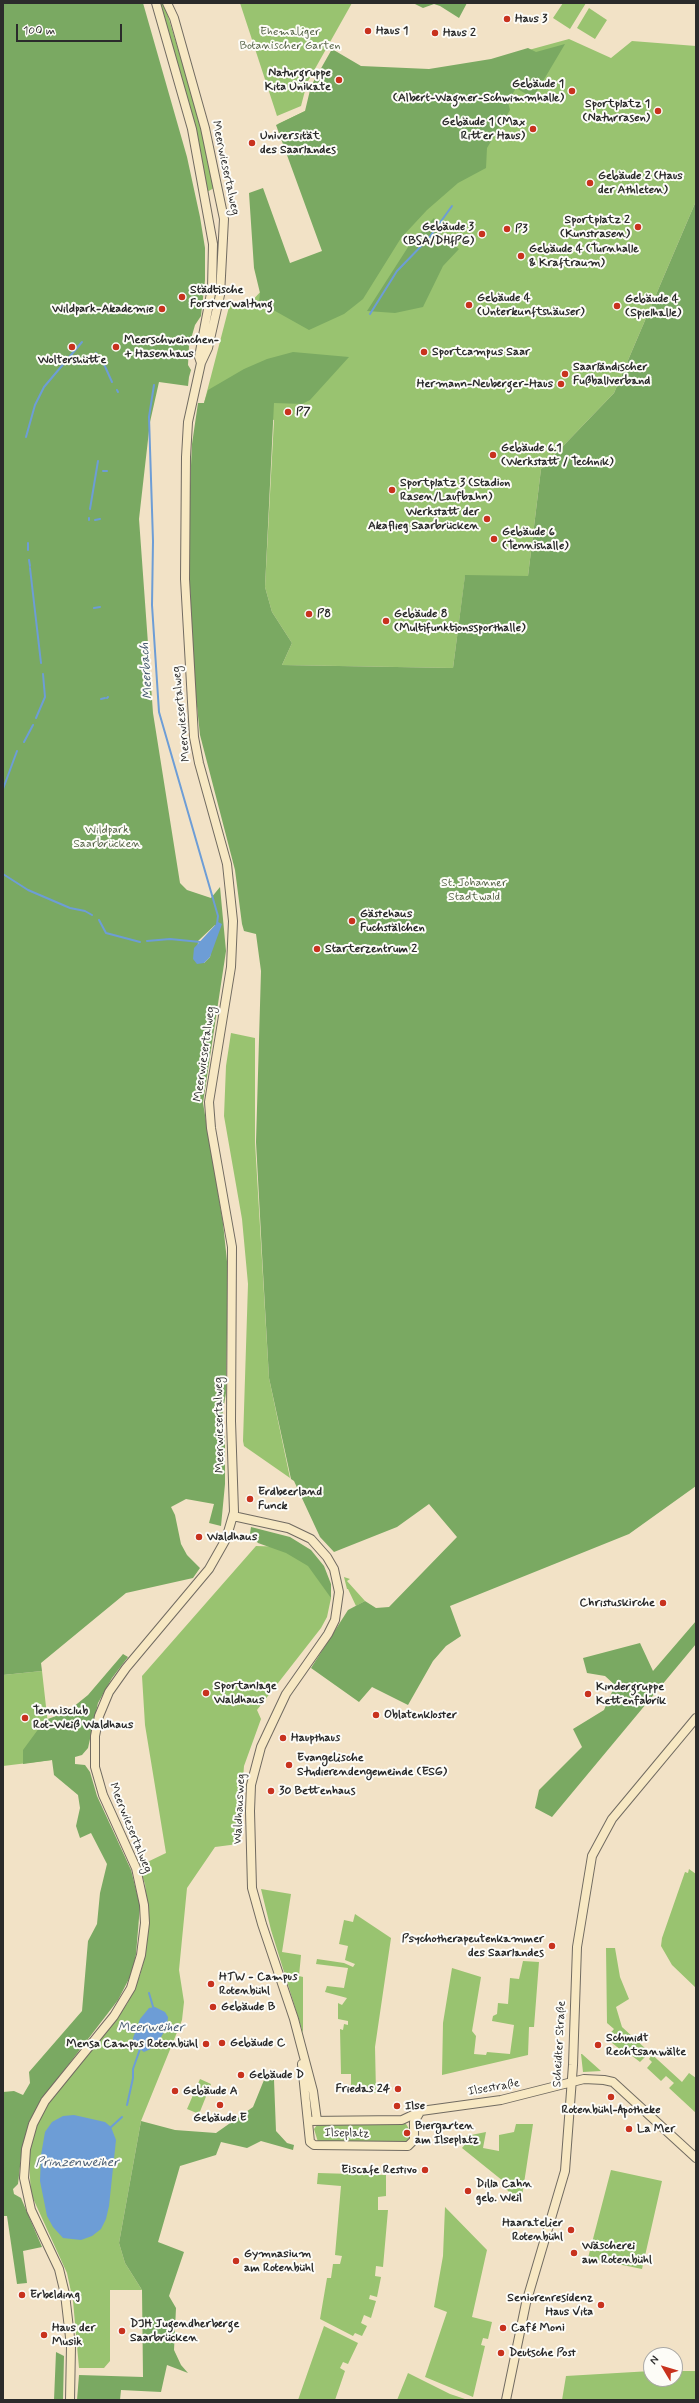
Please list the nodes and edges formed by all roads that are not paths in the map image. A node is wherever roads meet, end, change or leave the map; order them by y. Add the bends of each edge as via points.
1 (156, 3) edge
2 (167, 3) edge
3 (170, 3) edge
4 (174, 18) junction
5 (220, 195) junction
6 (206, 202) junction
7 (200, 363) junction
8 (233, 1516) junction
9 (696, 1718) edge
10 (571, 2083) junction
11 (421, 2111) joint
12 (412, 2120) junction
13 (313, 2121) junction
14 (696, 2158) edge
15 (70, 2400) edge
16 (506, 2400) edge

1 - 6 main road, Meerwiesertalweg via 192,129
2 - 4 main road, Meerwiesertalweg
3 - 4 main road
4 - 5 main road, Meerwiesertalweg via 205,128
5 - 6 main road via 210,194
5 - 7 main road, Meerwiesertalweg via 224,240 220,296 208,348
6 - 7 main road, Meerwiesertalweg via 213,244 212,280
7 - 8 main road, Meerwiesertalweg via 188,429 185,579 194,736 226,864 233,921 231,967 209,1102 232,1253
8 - 13 main road, Waldhausweg via 288,1528 311,1539 328,1557 334,1568 339,1592 335,1620 328,1634 293,1682 275,1714 261,1747 251,1785 252,1888 300,2043
8 - 15 main road, Meerwiesertalweg via 226,1539 209,1569 113,1686 101,1710 95,1736 95,1767 103,1795 136,1868 145,1923 136,1974 129,1993 114,2016 45,2101 33,2124 26,2149 24,2178 32,2210 59,2269 65,2294 71,2362
9 - 10 main road, Scheidter Straße via 612,1819 592,1856 577,1946
10 - 11 main road, Ilsestraße via 501,2100
10 - 14 main road, Ilsestraße via 589,2079 613,2082
10 - 16 main road, Scheidter Straße via 565,2171 526,2303
11 - 12 main road, Ilseplatz
12 - 13 main road, Ilseplatz
12 - 13 main road, Ilseplatz via 412,2144 402,2147 314,2145 310,2142

